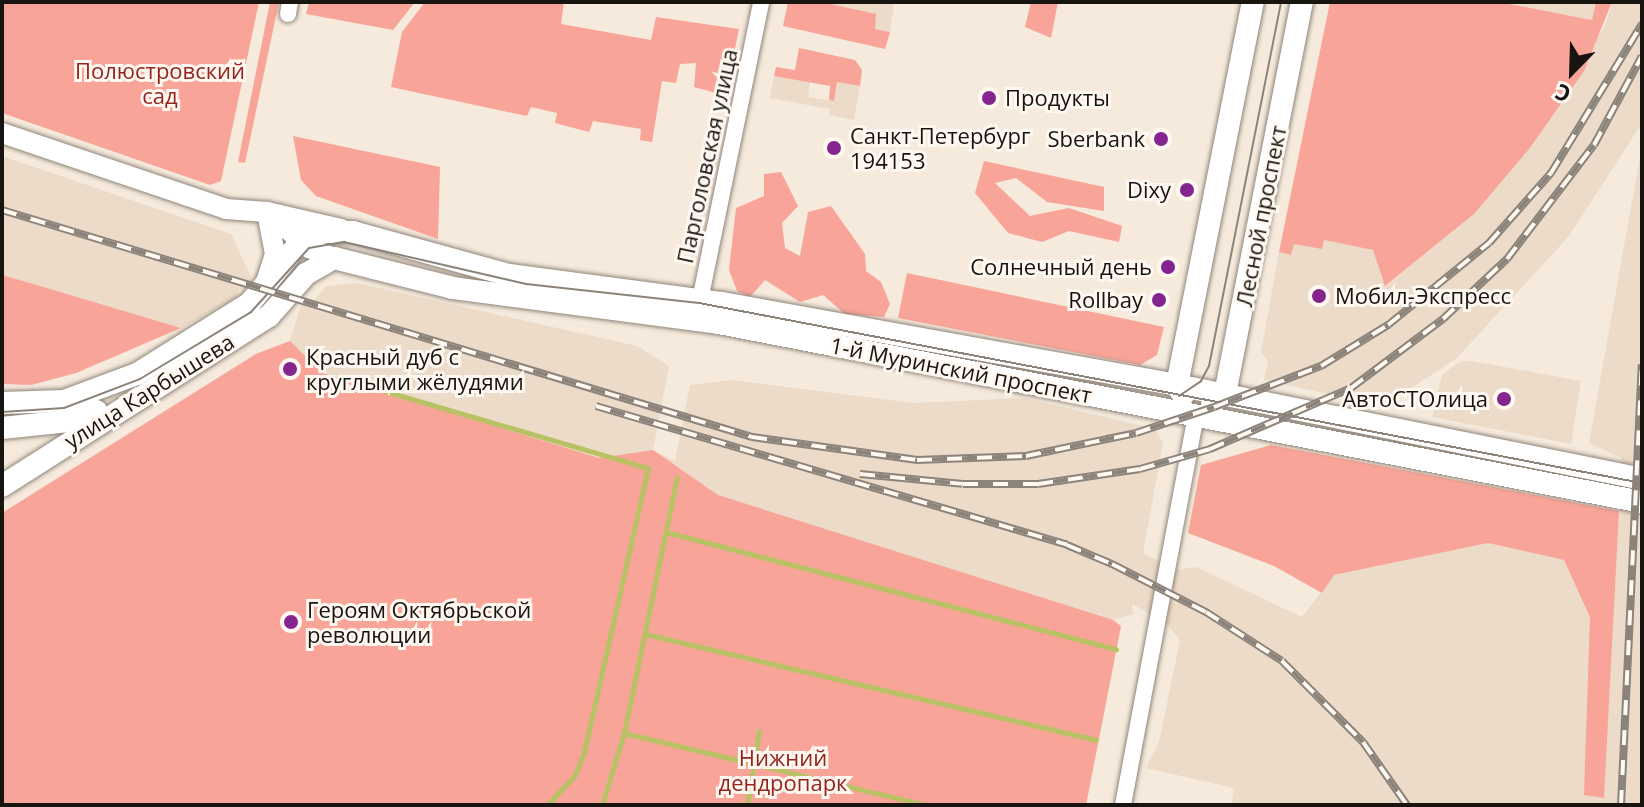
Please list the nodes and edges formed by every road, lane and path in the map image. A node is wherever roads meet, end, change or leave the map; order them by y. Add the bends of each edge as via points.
1 (761, 2) edge
2 (1253, 2) edge
3 (1302, 2) edge
4 (2, 133) edge
5 (226, 209) junction
6 (267, 212) junction
7 (353, 232) junction
8 (272, 239) junction
9 (301, 241) junction
10 (334, 258) junction
11 (266, 284) junction
12 (698, 309) junction
13 (142, 383) junction
14 (1177, 385) junction
15 (1225, 394) junction
16 (2, 403) edge
17 (1196, 415) junction
18 (2, 428) edge
19 (1642, 479) edge
20 (2, 486) edge
21 (1642, 502) edge
22 (1123, 805) edge

1 - 12 street, Парголовская улица
2 - 14 main road
3 - 15 main road, Лесной проспект
4 - 5 street
5 - 6 street, 1-й Муринский проспект
5 - 8 street
6 - 7 street, 1-й Муринский проспект
6 - 8 street
6 - 9 street
7 - 9 main road, 1-й Муринский проспект via 324,232
7 - 12 main road, 1-й Муринский проспект via 509,275
8 - 11 street via 275,254
9 - 10 street
9 - 11 main road
10 - 12 main road, 1-й Муринский проспект via 453,288
10 - 13 main road, улица Карбышева via 318,264 269,316
11 - 13 main road via 250,303
12 - 14 main road, 1-й Муринский проспект
12 - 17 main road, 1-й Муринский проспект
13 - 16 main road via 64,401
13 - 18 main road via 69,421
13 - 20 main road, улица Карбышева
14 - 15 main road, 1-й Муринский проспект
14 - 17 main road
15 - 17 main road
15 - 19 main road, 1-й Муринский проспект
17 - 21 main road, 1-й Муринский проспект
17 - 22 street

